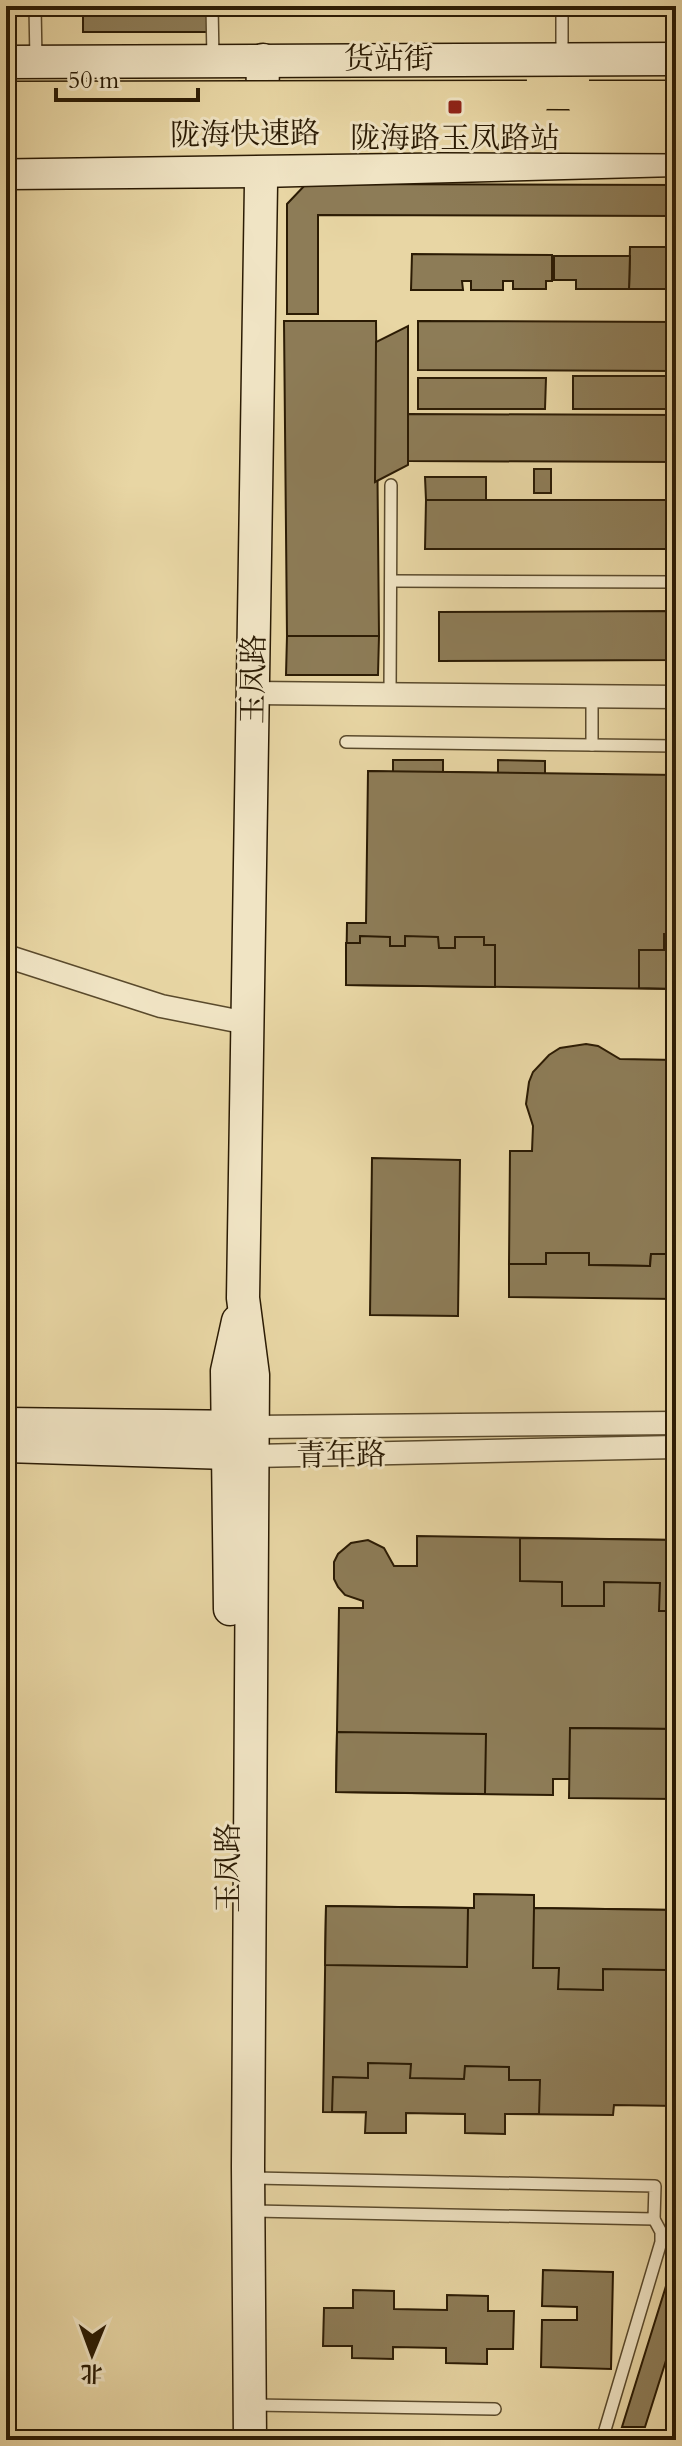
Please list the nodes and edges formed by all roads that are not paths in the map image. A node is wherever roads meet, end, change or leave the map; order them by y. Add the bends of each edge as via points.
1 (35, 6) edge
2 (212, 6) edge
3 (562, 6) edge
4 (213, 59) junction
5 (562, 59) junction
6 (676, 59) edge
7 (263, 60) junction
8 (21, 62) edge
9 (676, 102) edge
10 (6, 103) edge
11 (676, 132) edge
12 (6, 137) edge
13 (676, 160) edge
14 (261, 171) junction
15 (6, 173) edge
16 (391, 485) dead end
17 (391, 581) junction
18 (676, 582) edge
19 (253, 693) junction
20 (390, 694) junction
21 (592, 696) junction
22 (676, 697) edge
23 (346, 742) dead end
24 (592, 745) junction
25 (676, 746) edge
26 (6, 956) edge
27 (247, 1023) junction
28 (676, 1423) edge
29 (6, 1424) edge
30 (240, 1441) junction
31 (6, 1446) edge
32 (676, 1447) edge
33 (248, 2178) junction
34 (248, 2211) junction
35 (654, 2219) junction
36 (250, 2404) junction
37 (495, 2409) dead end
38 (228, 2440) edge
39 (250, 2440) edge
40 (602, 2440) edge

1 - 8 lane
2 - 4 lane
3 - 5 lane
4 - 7 street, 货站街
4 - 8 street, 货站街
5 - 6 street, 货站街
5 - 7 street, 货站街
7 - 14 street, 玉凤路
9 - 10 highway, 陇海快速路, bridge
11 - 12 highway, 陇海快速路, bridge
13 - 14 street
14 - 15 street
14 - 19 street, 玉凤路
16 - 17 lane
17 - 18 lane
17 - 20 lane
19 - 20 street
19 - 27 street, 玉凤路
20 - 21 street
21 - 22 street
21 - 24 lane
23 - 24 lane
24 - 25 lane
26 - 27 street via 161,1006
27 - 30 street, 玉凤路 via 243,1298 227,1371
28 - 30 street, 青年路
29 - 30 street, 青年路
30 - 31 street, 青年路
30 - 32 street, 青年路
30 - 33 street, 玉凤路
30 - 38 street, 玉凤路 via 230,1582
33 - 34 street, 玉凤路
33 - 35 lane via 655,2186
34 - 35 lane
34 - 36 street, 玉凤路
35 - 40 lane via 661,2242
36 - 37 lane
36 - 39 street, 玉凤路

